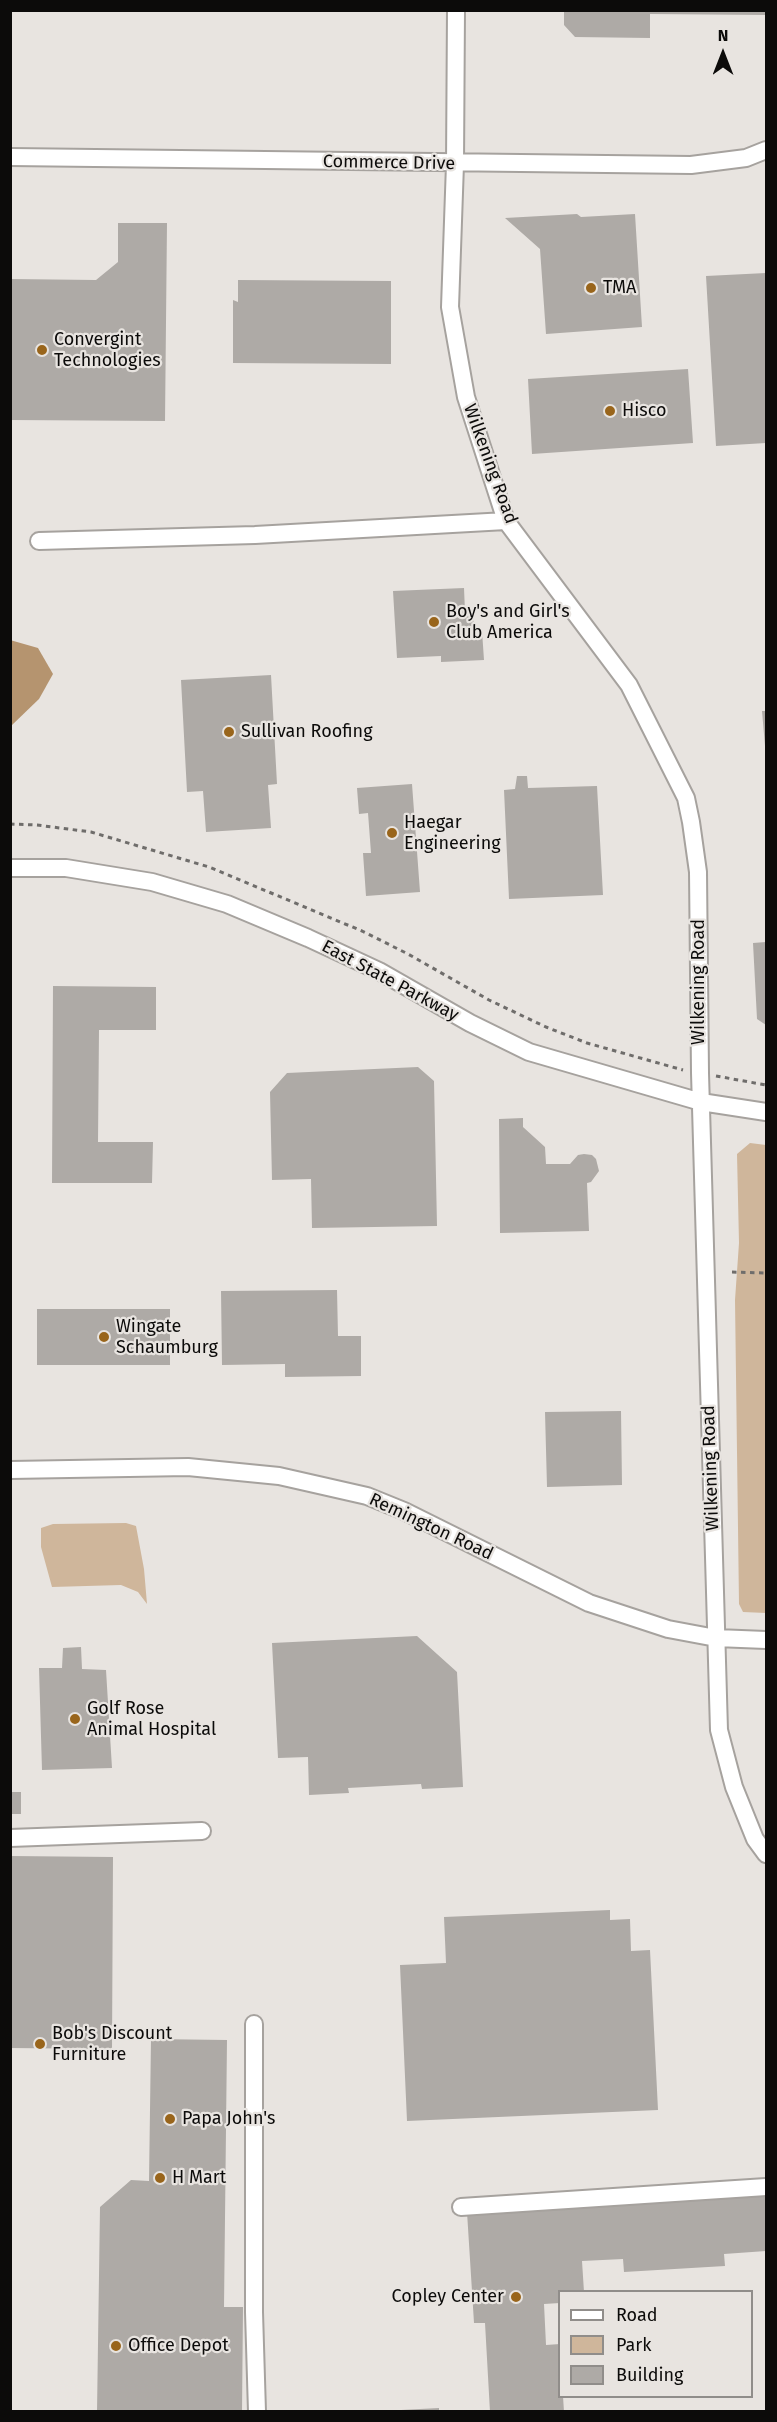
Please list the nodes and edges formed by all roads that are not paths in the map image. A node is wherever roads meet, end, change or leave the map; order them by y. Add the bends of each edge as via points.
1 (456, 10) edge
2 (766, 150) edge
3 (10, 157) edge
4 (455, 164) junction
5 (506, 521) junction
6 (39, 541) dead end
7 (10, 868) edge
8 (701, 1102) junction
9 (766, 1112) edge
10 (10, 1470) edge
11 (716, 1638) junction
12 (766, 1640) edge
13 (202, 1831) dead end
14 (10, 1838) edge
15 (766, 1854) edge
16 (254, 2024) dead end
17 (766, 2187) edge
18 (461, 2207) dead end
19 (257, 2412) edge

1 - 4 street, Wilkening Road
2 - 4 street, Commerce Drive via 746,158 692,165
3 - 4 street, Commerce Drive
4 - 5 street, Wilkening Road via 450,307 466,397
5 - 6 street via 255,535
5 - 8 street, Wilkening Road via 629,685 686,798 698,872
7 - 8 street, East State Parkway via 66,868 141,880 227,904 379,971 530,1052
8 - 9 street, East State Parkway
8 - 11 street, Wilkening Road
10 - 11 street, Remington Road via 188,1467 279,1476 367,1496 589,1603 668,1629
11 - 12 street, Remington Road
11 - 15 street, Wilkening Road via 718,1730 734,1787 755,1839
13 - 14 street
16 - 19 street
17 - 18 street

